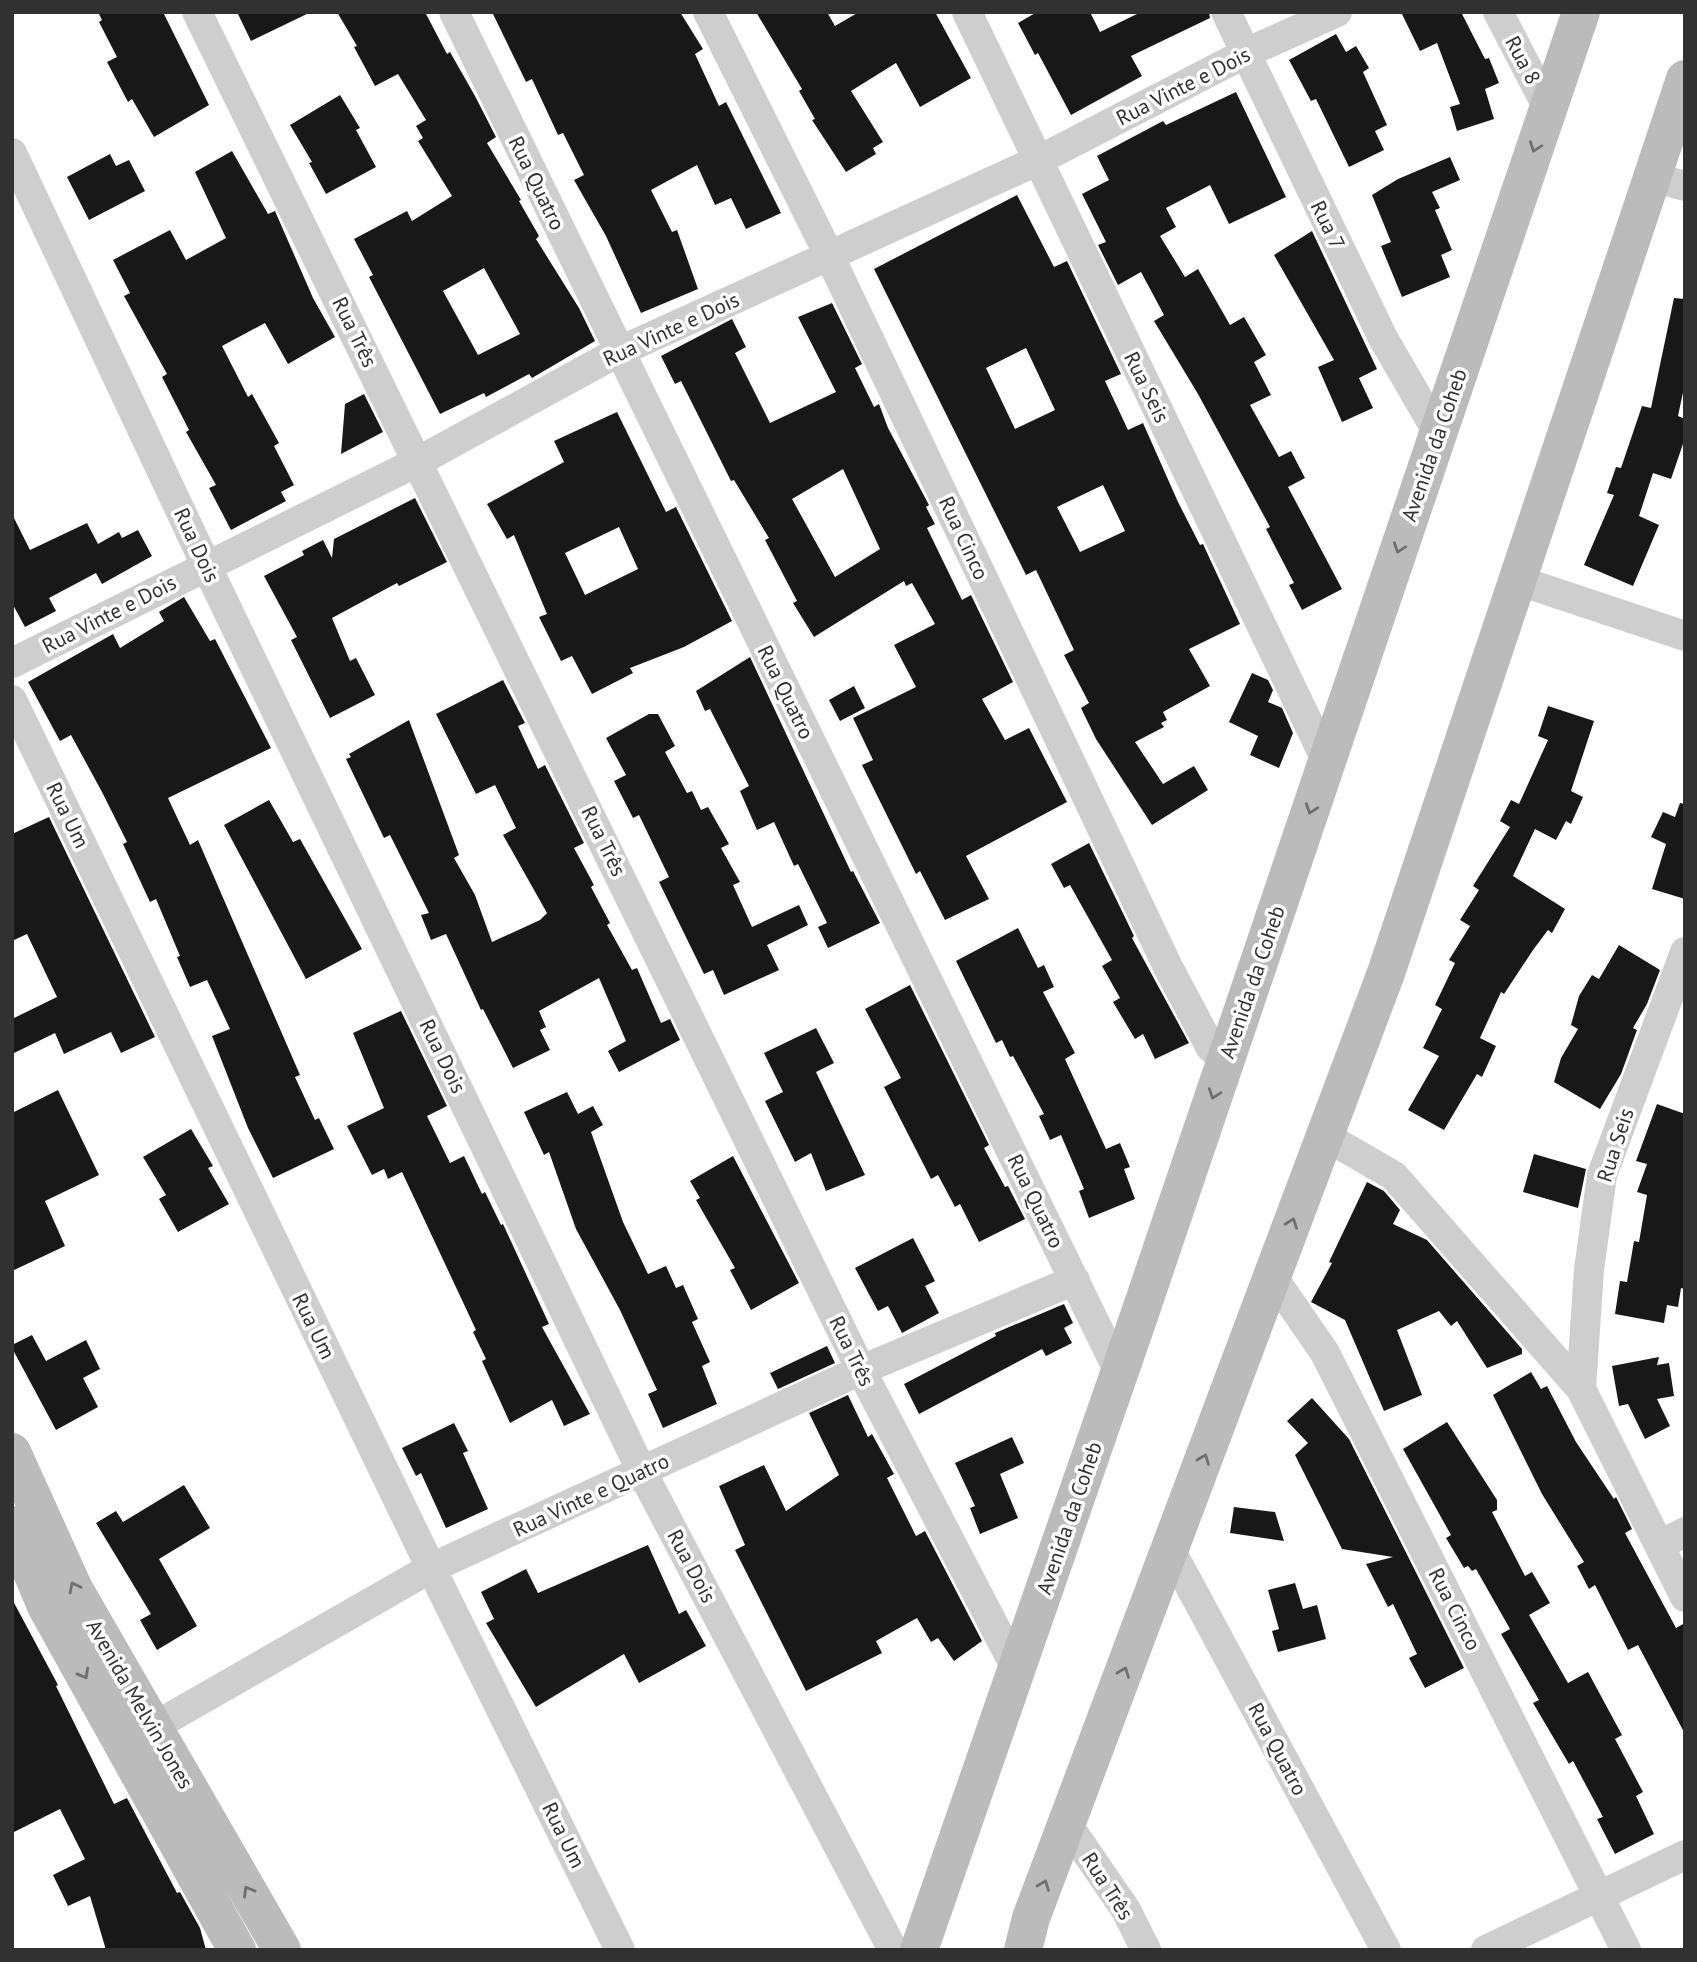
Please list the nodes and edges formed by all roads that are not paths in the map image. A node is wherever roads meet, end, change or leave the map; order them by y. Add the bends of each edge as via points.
1 (197, 12) edge
2 (454, 12) edge
3 (708, 12) edge
4 (967, 12) edge
5 (1226, 12) edge
6 (1337, 12) edge
7 (1498, 12) edge
8 (1581, 12) edge
9 (1246, 53) junction
10 (1685, 79) edge
11 (1548, 108) junction
12 (12, 153) edge
13 (1039, 160) junction
14 (1669, 181) edge
15 (829, 255) junction
16 (618, 352) junction
17 (1438, 433) junction
18 (419, 461) junction
19 (206, 565) junction
20 (1517, 580) junction
21 (1685, 636) edge
22 (12, 663) edge
23 (12, 700) edge
24 (1327, 762) junction
25 (1685, 952) edge
26 (1226, 1059) junction
27 (1325, 1136) junction
28 (1272, 1276) junction
29 (1075, 1280) junction
30 (861, 1370) junction
31 (1119, 1372) junction
32 (1581, 1389) junction
33 (12, 1452) edge
34 (642, 1472) junction
35 (12, 1525) edge
36 (1672, 1538) edge
37 (1170, 1549) junction
38 (432, 1568) junction
39 (1685, 1597) edge
40 (1016, 1668) junction
41 (139, 1736) junction
42 (1067, 1824) junction
43 (1685, 1855) edge
44 (1600, 1895) junction
45 (237, 1950) edge
46 (282, 1950) edge
47 (620, 1950) edge
48 (893, 1950) edge
49 (919, 1950) edge
50 (1023, 1950) edge
51 (1146, 1950) edge
52 (1386, 1950) edge
53 (1486, 1950) edge
54 (1626, 1950) edge

1 - 18 street, Rua Três
2 - 16 street, Rua Quatro
3 - 15 street, Rua Cinco
4 - 13 street, Rua Seis
5 - 9 street, Rua 7
6 - 9 street, Rua Vinte e Dois
7 - 11 street, Rua 8
8 - 11 main road, Avenida da Coheb
9 - 13 street, Rua Vinte e Dois
9 - 17 street, Rua 7 via 1383,338
10 - 14 main road
11 -> 17 main road, Avenida da Coheb
12 - 19 street, Rua Dois
13 - 15 street, Rua Vinte e Dois
13 - 24 street, Rua Seis
14 - 20 main road
15 - 16 street, Rua Vinte e Dois
15 - 26 street, Rua Cinco via 1168,967 1210,1048
16 - 18 street, Rua Vinte e Dois
16 - 29 street, Rua Quatro
17 -> 24 main road, Avenida da Coheb
18 - 19 street, Rua Vinte e Dois
18 - 30 street, Rua Três
19 - 22 street, Rua Vinte e Dois
19 - 34 street, Rua Dois
20 - 21 street
20 - 27 main road via 1386,973
23 - 38 street, Rua Um
24 -> 26 main road, Avenida da Coheb
25 - 32 street, Rua Seis via 1602,1175 1588,1270
26 -> 31 main road, Avenida da Coheb
28 -> 27 main road
27 - 32 street via 1394,1176
37 -> 28 main road
28 - 44 street, Rua Cinco via 1325,1353
29 - 30 street, Rua Vinte e Quatro
29 - 31 street, Rua Quatro
30 - 34 street, Rua Vinte e Quatro
30 - 40 street, Rua Três
31 - 40 main road, Avenida da Coheb
32 - 36 street
41 -> 33 main road, Avenida Melvin Jones
34 - 38 street, Rua Vinte e Quatro
34 - 48 street, Rua Dois
35 -> 41 main road, Avenida Melvin Jones via 46,1606
36 - 39 street
42 -> 37 main road
37 - 52 street, Rua Quatro
38 - 41 street, Rua Vinte e Quatro
38 - 47 street, Rua Um
40 - 49 main road, Avenida da Coheb
41 - 45 main road, Avenida Melvin Jones
46 -> 41 main road, Avenida Melvin Jones
50 -> 42 main road
42 - 51 street, Rua Três via 1126,1910
43 - 44 street
44 - 53 street
44 - 54 street, Rua Cinco

